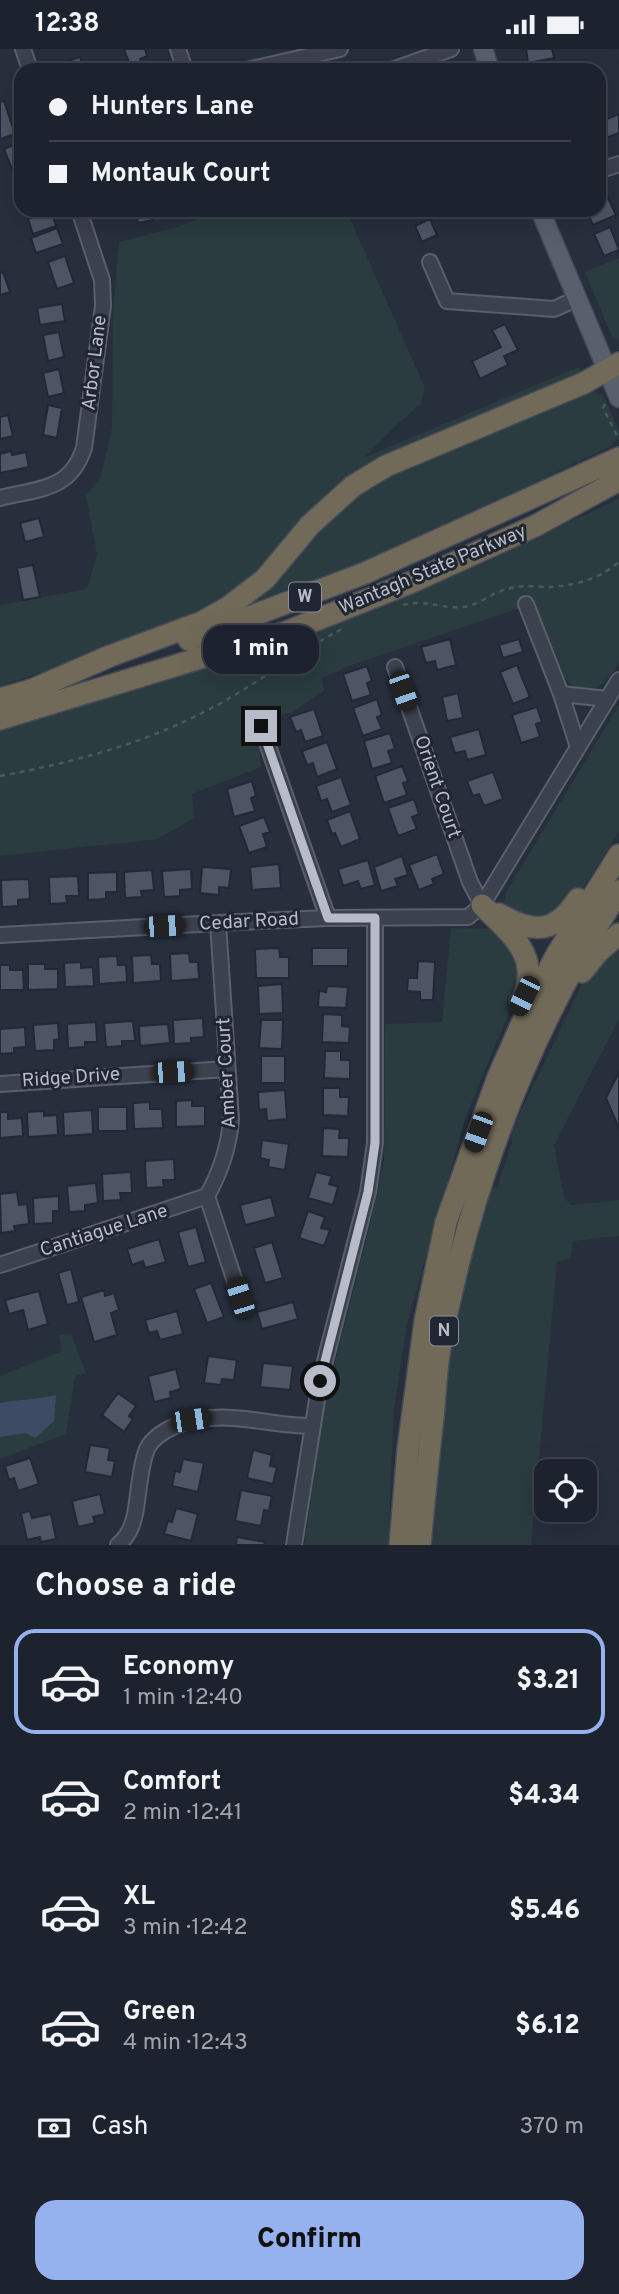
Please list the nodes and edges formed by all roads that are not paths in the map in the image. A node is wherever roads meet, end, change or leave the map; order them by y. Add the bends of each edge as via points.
1 (451, 49) edge
2 (336, 50) edge
3 (278, 63) edge
4 (412, 63) edge
5 (81, 217) edge
6 (543, 217) edge
7 (430, 262) dead end
8 (576, 299) junction
9 (615, 379) edge
10 (619, 459) edge
11 (609, 478) edge
12 (0, 498) edge
13 (526, 604) dead end
14 (395, 667) dead end
15 (619, 680) edge
16 (27, 692) junction
17 (561, 694) junction
18 (0, 699) edge
19 (608, 699) junction
20 (0, 719) edge
21 (261, 726) dead end
22 (579, 747) junction
23 (619, 849) edge
24 (619, 855) edge
25 (619, 891) edge
26 (482, 905) junction
27 (328, 918) junction
28 (375, 918) junction
29 (218, 923) junction
30 (619, 934) edge
31 (0, 935) edge
32 (540, 1031) junction
33 (227, 1069) junction
34 (498, 1077) junction
35 (0, 1084) edge
36 (207, 1196) junction
37 (0, 1265) edge
38 (240, 1297) dead end
39 (313, 1426) junction
40 (118, 1545) edge
41 (294, 1545) edge
42 (400, 1545) edge
43 (420, 1545) edge

1 - 4 street
2 - 3 street
5 - 12 street, Arbor Lane via 102,280 103,306 79,464 62,482
6 - 8 main road
7 - 8 street via 447,301 554,309
8 - 9 main road
9 - 16 highway via 584,383 386,466 353,486 310,525 265,579 227,608
10 - 11 highway, Wantagh State Parkway / W
11 - 16 highway, Wantagh State Parkway / W via 215,632
11 - 20 highway, Wantagh State Parkway / W via 535,526 412,582 285,632
13 - 17 street
14 - 26 street, Orient Court
15 - 19 street
16 - 18 highway, Wantagh State Parkway / W
17 - 19 street
17 - 22 street
19 - 22 street
21 - 27 street
22 - 26 street
23 - 26 highway via 564,918 551,926 525,927
24 - 34 highway, N via 558,954
25 - 32 highway, N
26 - 28 street, Cedar Road via 468,917
26 - 34 highway via 521,945 529,971
27 - 28 street, Cedar Road
27 - 29 street, Cedar Road
28 - 39 street via 375,1143 368,1192
29 - 31 street, Cedar Road
29 - 33 street, Amber Court
30 - 32 highway via 591,960
32 - 43 highway, N via 500,1123 459,1261 439,1356
33 - 35 street, Ridge Drive
33 - 36 street, Amber Court via 230,1141
34 - 42 highway, N via 446,1221 408,1449
36 - 37 street, Cantiague Lane
36 - 38 street
39 - 40 street via 216,1416 167,1429 147,1449 135,1518
39 - 41 street

